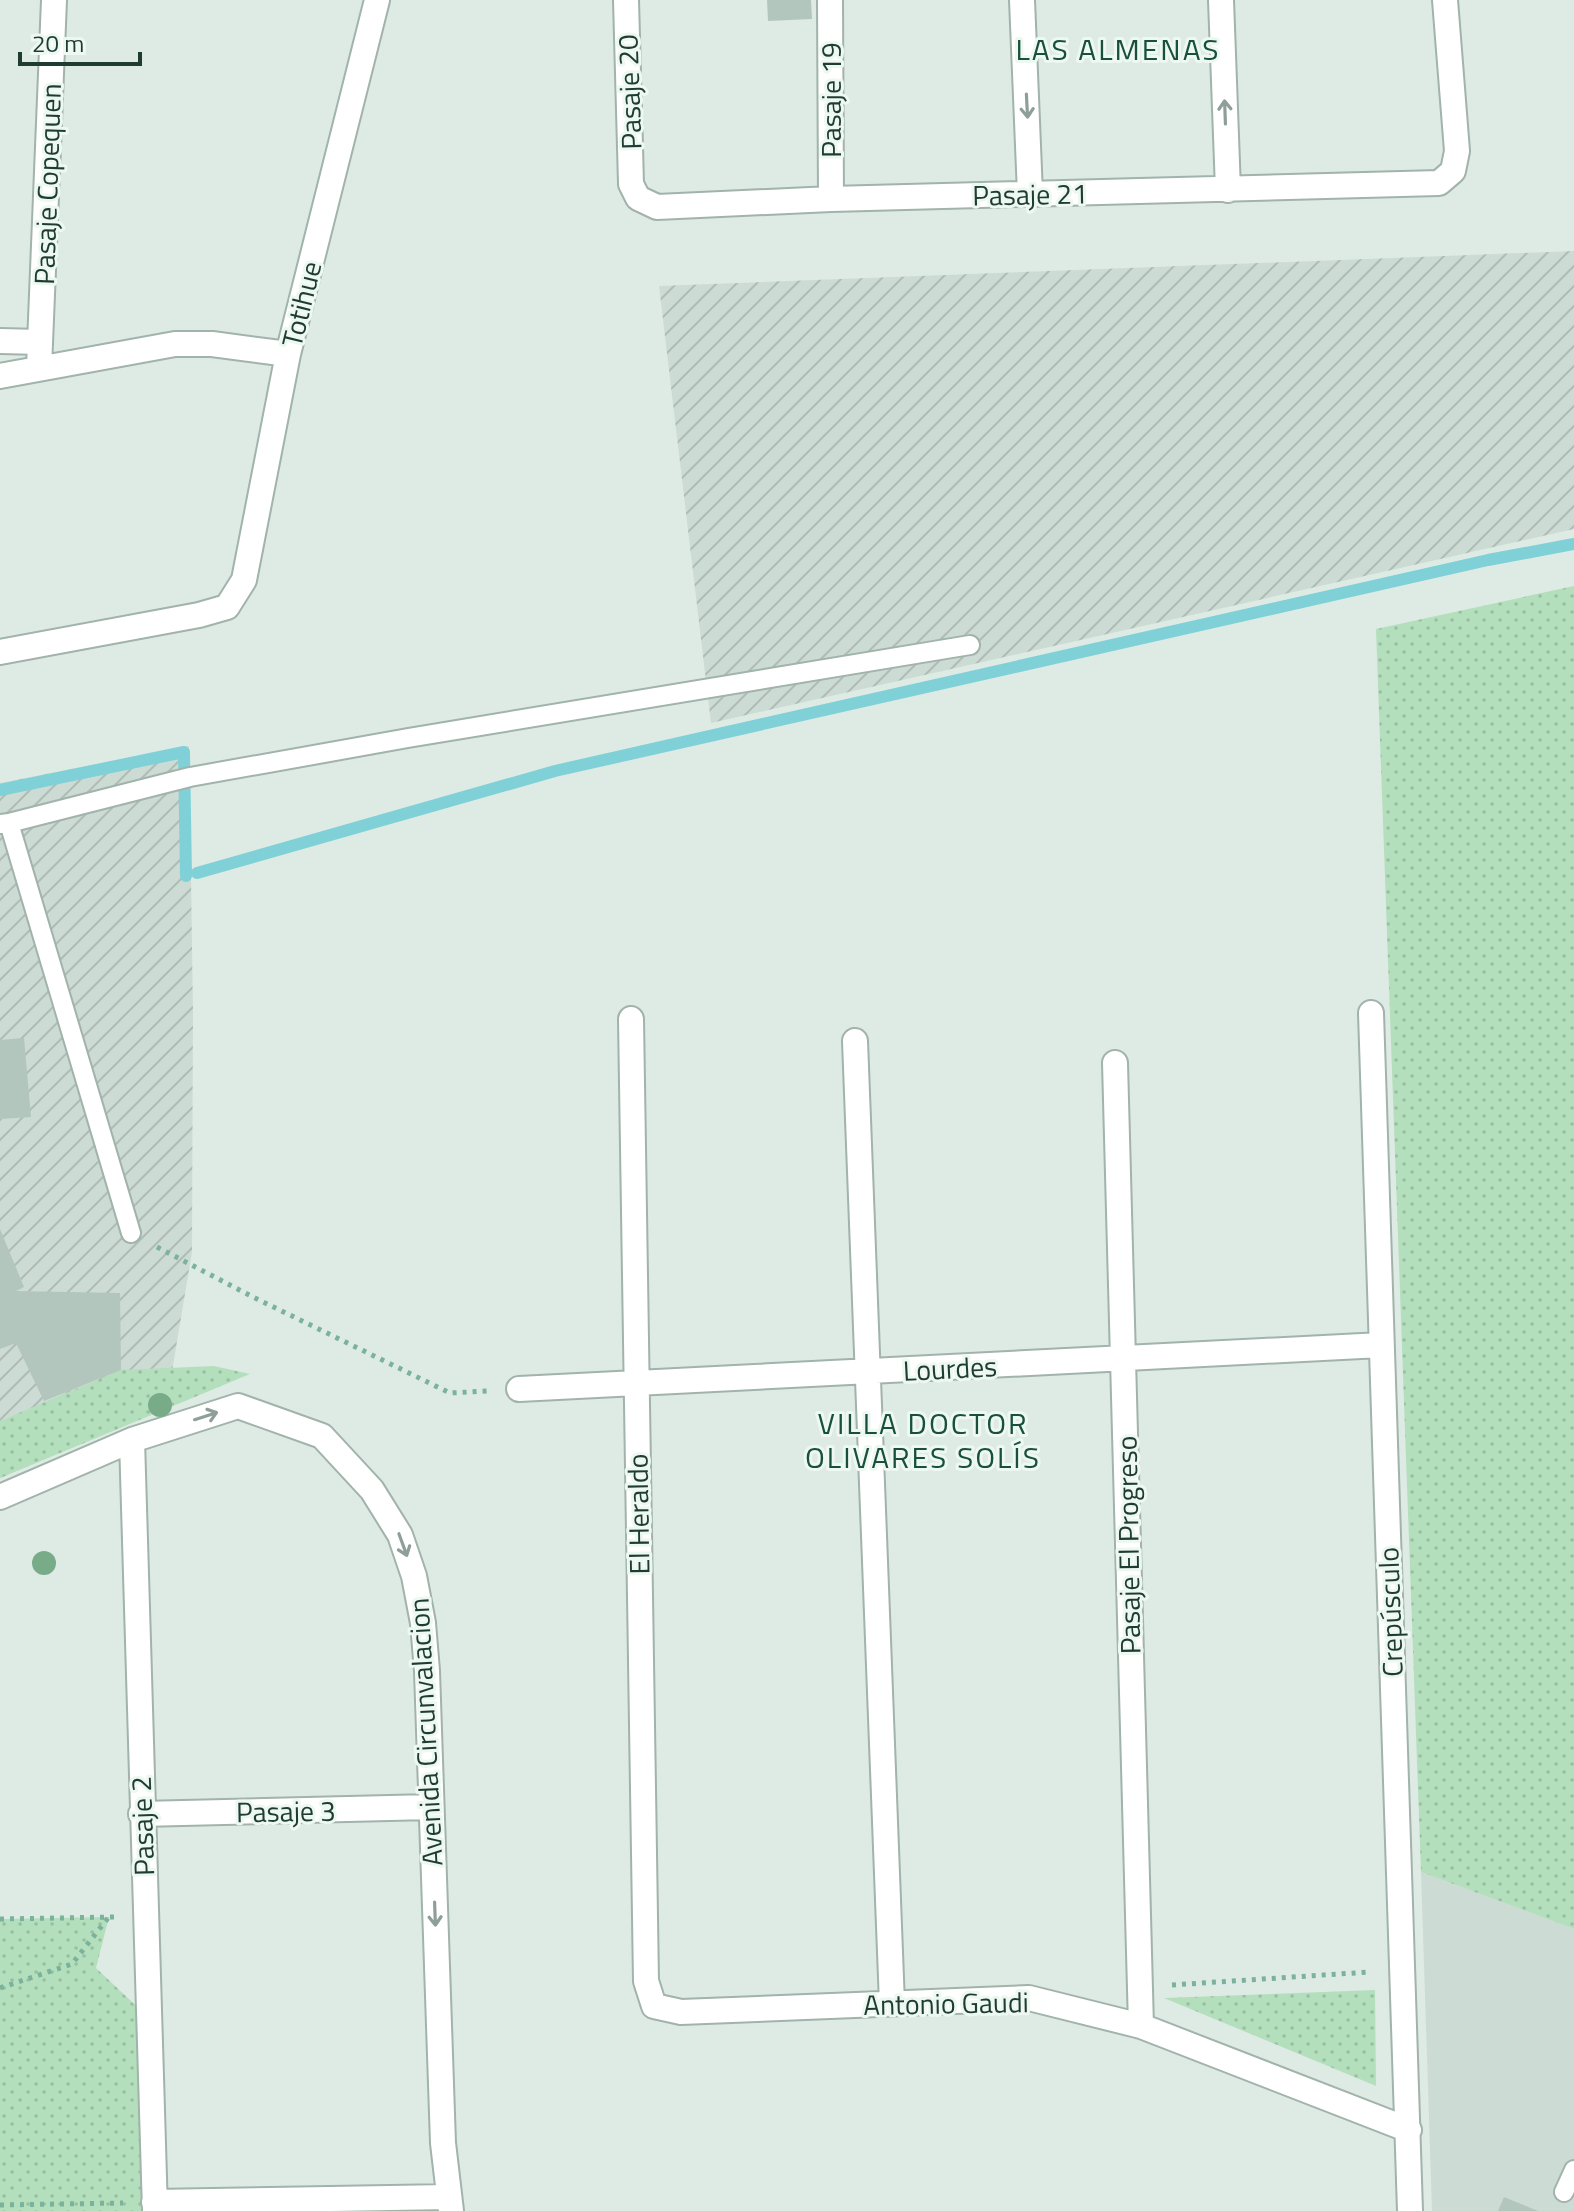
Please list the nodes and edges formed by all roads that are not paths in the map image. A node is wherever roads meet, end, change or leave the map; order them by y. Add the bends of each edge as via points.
1 (54, 0) edge
2 (377, 0) edge
3 (626, 0) edge
4 (830, 0) edge
5 (1022, 0) edge
6 (1221, 0) edge
7 (1445, 0) edge
8 (631, 184) joint
9 (1228, 190) junction
10 (1030, 194) junction
11 (831, 199) junction
12 (0, 341) edge
13 (40, 342) junction
14 (288, 354) junction
15 (39, 368) junction
16 (0, 376) edge
17 (970, 645) dead end
18 (0, 652) edge
19 (4, 824) edge
20 (1371, 1013) dead end
21 (631, 1019) dead end
22 (855, 1041) dead end
23 (1115, 1063) dead end
24 (131, 1233) road end
25 (1381, 1345) junction
26 (1123, 1359) junction
27 (868, 1373) junction
28 (636, 1385) junction
29 (519, 1389) road end
30 (132, 1440) junction
31 (0, 1497) edge
32 (431, 1807) junction
33 (141, 1814) junction
34 (892, 2004) junction
35 (654, 2006) joint
36 (1141, 2026) junction
37 (1409, 2130) junction
38 (1574, 2170) edge
39 (1564, 2192) dead end
40 (450, 2204) edge
41 (154, 2207) edge
42 (1410, 2211) edge

1 - 13 street, Pasaje Copequen
2 - 14 street, Totihue
3 - 8 street, Pasaje 20
4 - 11 street, Pasaje 19
5 -> 10 street
9 -> 6 street
7 - 9 street, Pasaje 21 via 1457,151 1453,171 1439,183
8 - 11 street, Pasaje 21 via 638,198 657,207
9 - 10 street, Pasaje 21
10 - 11 street, Pasaje 21
12 - 13 street
13 - 15 street, Pasaje Copequen
14 - 15 street via 175,344
14 - 18 street, Totihue via 244,580 227,607
15 - 16 street
17 - 19 lane via 185,778
19 - 24 lane
20 - 25 street, Crepúsculo
21 - 28 street, El Heraldo
22 - 27 street
23 - 26 street, Pasaje El Progreso
25 - 26 street, Lourdes
25 - 37 street, Crepúsculo
26 - 27 street, Lourdes
26 - 36 street, Pasaje El Progreso
27 - 28 street, Lourdes
27 - 34 street
28 - 29 street, Lourdes
28 - 35 street, El Heraldo via 646,1981
30 - 31 street
30 -> 32 street, Avenida Circunvalacion via 238,1406 322,1436 372,1490 400,1535 423,1623
30 - 33 street, Pasaje 2
32 - 33 street, Pasaje 3
32 -> 40 street, Avenida Circunvalacion via 443,2143
33 - 41 street, Pasaje 2
34 - 35 street, Antonio Gaudi via 681,2012
34 - 36 street, Antonio Gaudi via 1029,1998
36 - 37 street, Antonio Gaudi
37 - 42 street, Crepúsculo
38 - 39 lane
40 - 41 street

